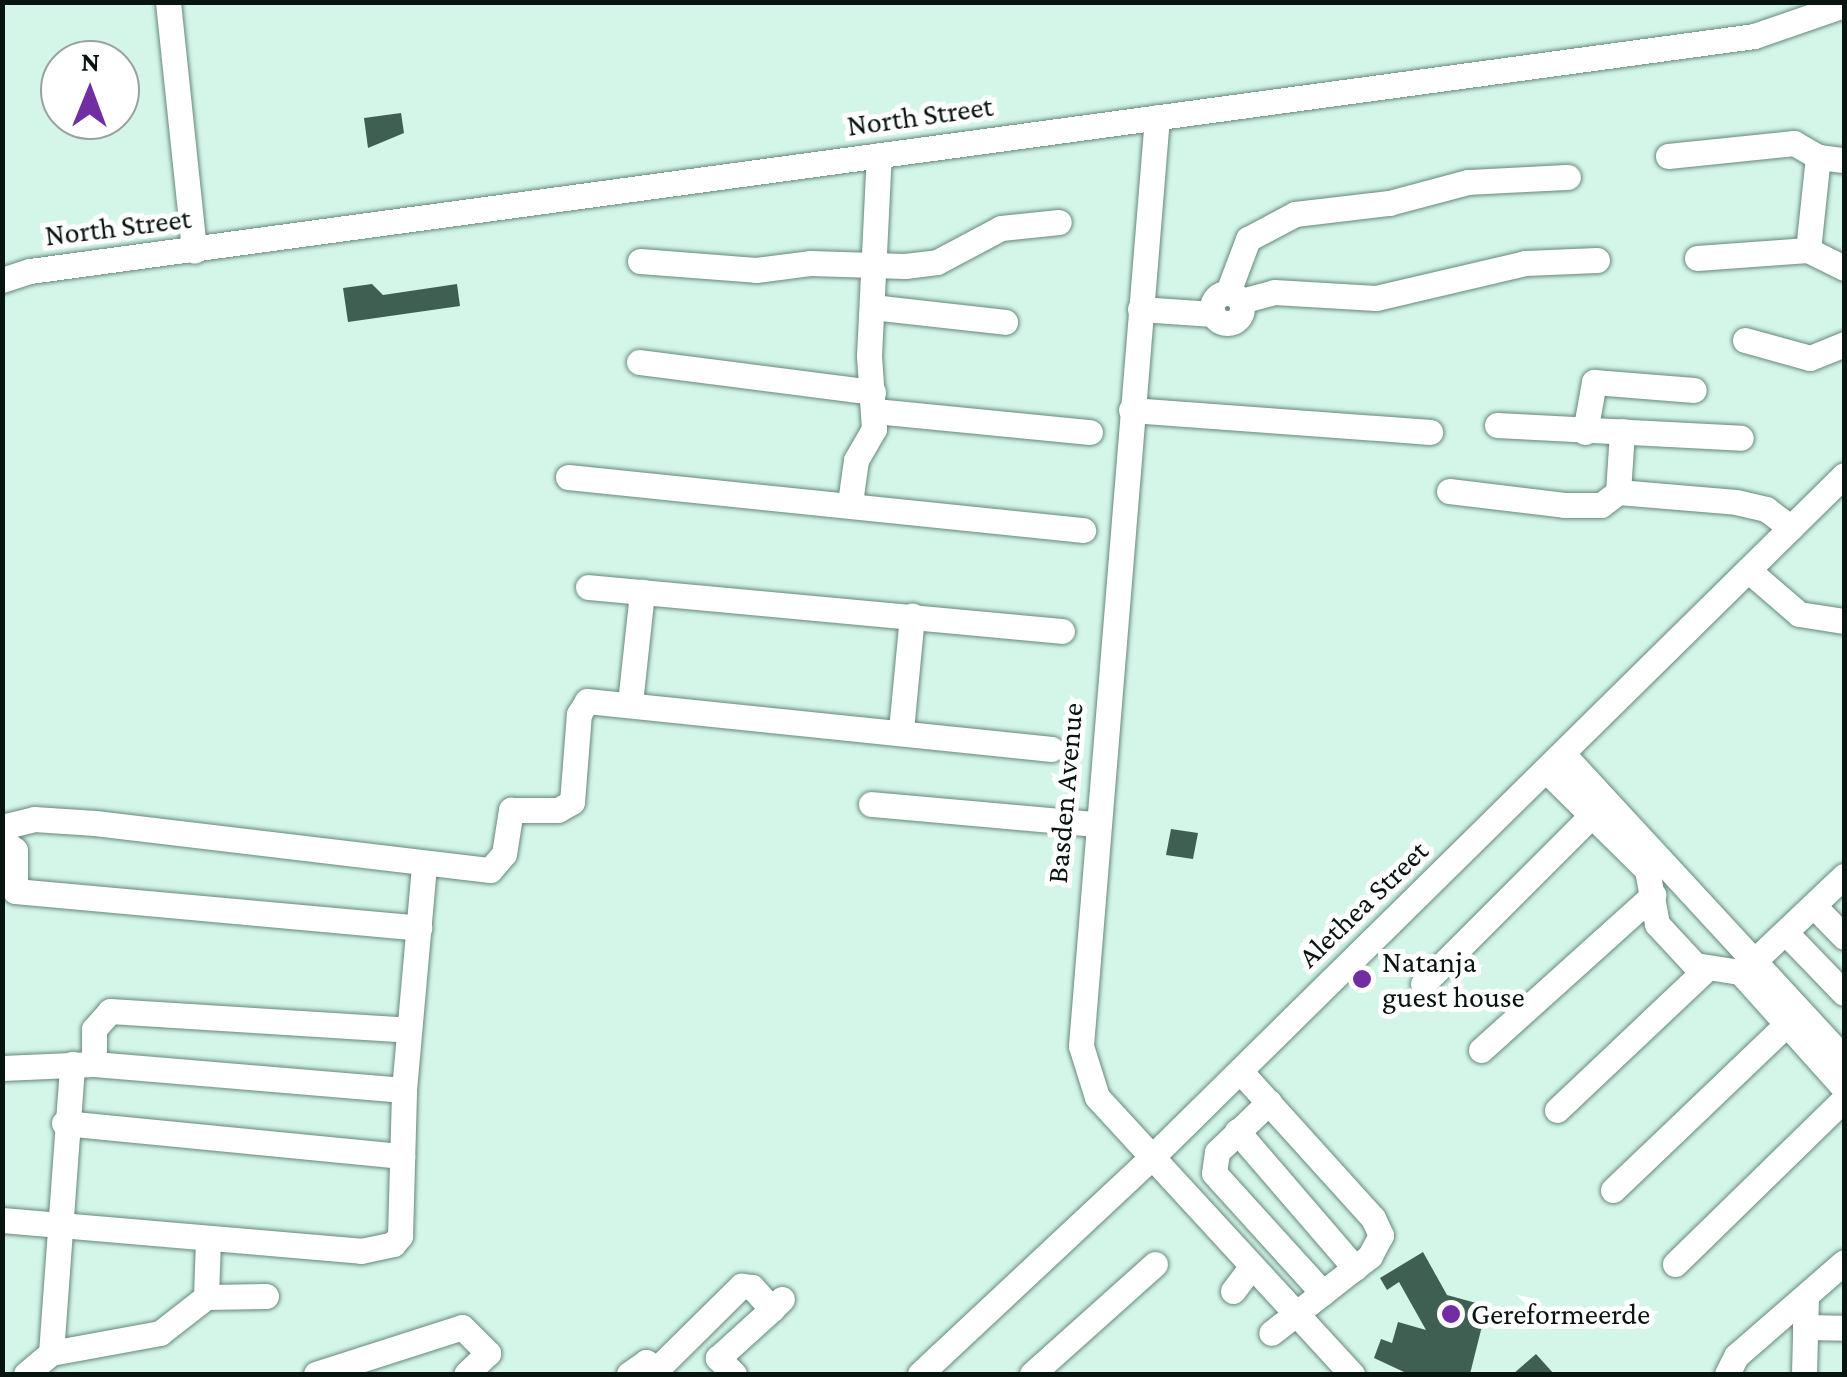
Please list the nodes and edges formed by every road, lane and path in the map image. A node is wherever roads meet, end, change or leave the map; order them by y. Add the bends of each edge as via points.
1 (168, 2) edge
2 (1844, 4) edge
3 (1157, 117) junction
4 (879, 155) junction
5 (1668, 156) dead end
6 (1818, 157) junction
7 (1844, 160) edge
8 (1568, 176) dead end
9 (1059, 222) dead end
10 (1808, 250) junction
11 (194, 251) junction
12 (1698, 258) dead end
13 (1598, 260) dead end
14 (640, 261) dead end
15 (874, 265) junction
16 (1844, 268) edge
17 (2, 280) edge
18 (1140, 302) junction
19 (1224, 302) junction
20 (872, 307) junction
21 (1006, 322) dead end
22 (1745, 340) dead end
23 (1844, 344) edge
24 (639, 362) dead end
25 (1694, 390) dead end
26 (874, 402) junction
27 (1131, 410) junction
28 (1498, 425) dead end
29 (1622, 430) junction
30 (1090, 432) dead end
31 (1430, 432) dead end
32 (1586, 432) junction
33 (1741, 438) dead end
34 (1844, 474) edge
35 (568, 477) dead end
36 (1448, 491) dead end
37 (1618, 492) junction
38 (850, 504) junction
39 (1791, 528) junction
40 (1083, 530) dead end
41 (1748, 570) junction
42 (588, 587) dead end
43 (642, 592) junction
44 (912, 616) junction
45 (1844, 621) edge
46 (1062, 631) dead end
47 (630, 704) junction
48 (901, 730) junction
49 (1052, 749) dead end
50 (1554, 762) junction
51 (871, 804) dead end
52 (1591, 816) junction
53 (1095, 824) junction
54 (2, 826) edge
55 (2, 840) edge
56 (424, 864) junction
57 (1844, 877) edge
58 (1653, 895) junction
59 (1814, 906) junction
60 (419, 928) junction
61 (1786, 932) junction
62 (1844, 937) edge
63 (1753, 962) junction
64 (1705, 970) junction
65 (1423, 984) dead end
66 (1844, 993) edge
67 (1787, 1024) junction
68 (408, 1030) junction
69 (1481, 1050) dead end
70 (1844, 1060) edge
71 (83, 1064) junction
72 (2, 1068) edge
73 (1240, 1071) junction
74 (1844, 1088) edge
75 (404, 1090) junction
76 (1844, 1099) edge
77 (1269, 1102) junction
78 (1557, 1110) dead end
79 (64, 1122) junction
80 (1236, 1131) junction
81 (402, 1156) junction
82 (1150, 1159) junction
83 (1612, 1190) dead end
84 (2, 1220) edge
85 (57, 1224) junction
86 (208, 1239) junction
87 (1844, 1262) edge
88 (1156, 1264) dead end
89 (1675, 1264) dead end
90 (1251, 1268) junction
91 (1355, 1268) junction
92 (1233, 1291) dead end
93 (1322, 1293) junction
94 (206, 1296) junction
95 (266, 1296) dead end
96 (1806, 1296) junction
97 (1294, 1314) junction
98 (1805, 1327) junction
99 (1844, 1328) edge
100 (693, 1333) junction
101 (1271, 1334) dead end
102 (51, 1353) junction
103 (726, 1366) edge
104 (658, 1372) edge
105 (26, 1374) edge
106 (316, 1374) edge
107 (466, 1374) edge
108 (629, 1374) edge
109 (920, 1374) edge
110 (1032, 1374) edge
111 (1352, 1374) edge
112 (1726, 1374) edge
113 (1804, 1374) edge

1 - 11 street
2 - 3 street, North Street via 1754,36
3 - 4 street, North Street
3 - 18 street, Basden Avenue
4 - 11 street, North Street
4 - 15 street
5 - 6 street via 1794,143
6 - 7 street
6 - 10 street
8 - 19 street via 1468,182 1389,203 1296,214 1248,239
9 - 15 street via 1001,228 937,262
10 - 12 street
10 - 16 street
11 - 17 street, North Street
13 - 19 street via 1525,263 1376,298 1274,292
14 - 15 street via 756,270
15 - 20 street
18 - 19 street
18 - 27 street, Basden Avenue
20 - 21 street
20 - 26 street
22 - 23 street via 1810,358
24 - 26 street
25 - 32 street via 1594,382
26 - 30 street
26 - 38 street
27 - 31 street
27 - 53 street, Basden Avenue
28 - 32 street
29 - 32 street
29 - 33 street
29 - 37 street
34 - 39 street, Alethea Street
35 - 38 street
36 - 37 street via 1592,506 1611,502
37 - 39 street via 1754,505
38 - 40 street
39 - 41 street, Alethea Street
41 - 45 street via 1798,614
41 - 50 street, Alethea Street
42 - 43 street
43 - 44 street
43 - 47 street
44 - 46 street
44 - 48 street
47 - 48 street
47 - 56 street via 582,706 572,802 558,810 511,810 497,868
48 - 49 street
50 - 52 street
50 - 63 street
50 - 73 street, Alethea Street
51 - 53 street
52 - 58 street via 1646,870
52 - 65 street
53 - 82 street, Basden Avenue via 1080,1046 1098,1097
54 - 56 street via 34,819 95,823
55 - 60 street via 15,850 15,891
56 - 60 street
57 - 59 street
58 - 64 street via 1657,924
58 - 69 street
59 - 61 street
59 - 62 street
60 - 68 street
61 - 63 street
61 - 66 street
63 - 70 street
64 - 67 street via 1736,969
64 - 78 street
67 - 74 street
67 - 83 street
68 - 71 street via 110,1011 96,1022
68 - 75 street
71 - 72 street
71 - 75 street
71 - 79 street
73 - 77 street
73 - 82 street, Alethea Street
75 - 81 street
76 - 89 street
77 - 80 street
77 - 91 street via 1379,1226 1378,1247
79 - 81 street
79 - 85 street
80 - 91 street
80 - 93 street via 1217,1152 1214,1173
81 - 86 street via 400,1236 388,1247 361,1251
82 - 90 street, Basden Avenue
82 - 109 street, Alethea Street
84 - 85 street
85 - 86 street
85 - 102 street
86 - 94 street
87 - 96 street
88 - 110 street
90 - 92 street
90 - 97 street, Basden Avenue
91 - 93 street
93 - 97 street
94 - 95 street
94 - 102 street via 160,1333
96 - 98 street
96 - 112 street via 1736,1356
97 - 101 street
97 - 111 street, Basden Avenue
98 - 99 street
98 - 113 street
100 - 103 street
100 - 103 street via 741,1286 777,1304
100 - 104 street
102 - 105 street
104 - 108 street via 646,1362
106 - 107 street via 462,1328 488,1353

